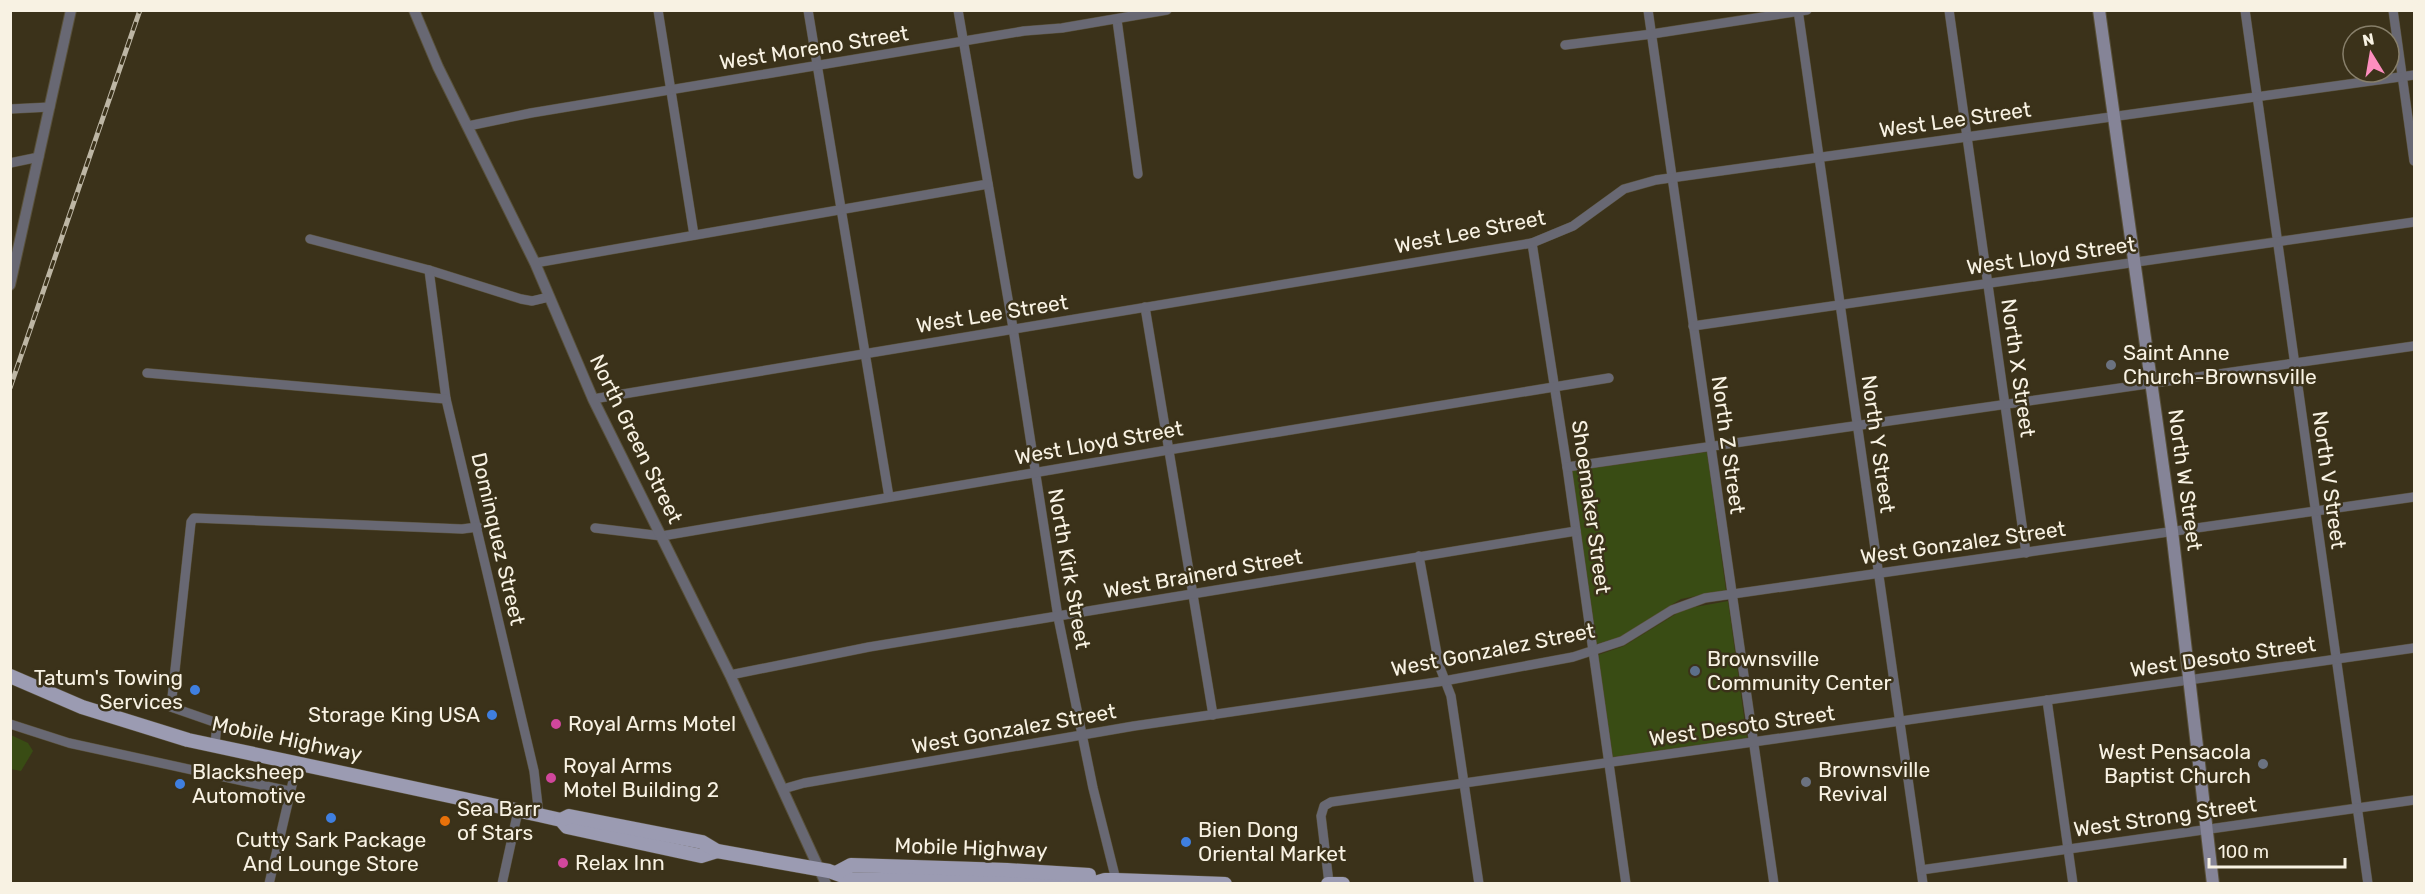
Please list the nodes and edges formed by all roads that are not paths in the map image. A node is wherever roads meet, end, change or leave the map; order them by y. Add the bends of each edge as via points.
1 (71, 10) edge
2 (414, 10) edge
3 (658, 10) edge
4 (808, 10) edge
5 (958, 10) edge
6 (1167, 10) edge
7 (1648, 10) edge
8 (1949, 10) edge
9 (2099, 10) edge
10 (2245, 10) edge
11 (2393, 10) edge
12 (1801, 11) edge
13 (1117, 20) junction
14 (1652, 34) junction
15 (963, 41) junction
16 (1565, 45) dead end
17 (818, 65) junction
18 (2415, 75) edge
19 (2402, 76) junction
20 (670, 90) junction
21 (2257, 97) junction
22 (50, 107) junction
23 (10, 109) edge
24 (2113, 117) junction
25 (468, 126) junction
26 (1967, 137) junction
27 (39, 157) junction
28 (1819, 159) junction
29 (2415, 161) edge
30 (10, 163) edge
31 (1138, 174) dead end
32 (1672, 178) junction
33 (988, 184) junction
34 (842, 209) junction
35 (2415, 222) edge
36 (694, 235) junction
37 (310, 239) dead end
38 (2277, 241) junction
39 (1532, 243) junction
40 (2135, 262) junction
41 (535, 263) junction
42 (429, 270) junction
43 (1987, 283) junction
44 (10, 285) edge
45 (549, 297) junction
46 (1840, 304) junction
47 (1145, 307) junction
48 (1693, 326) junction
49 (1013, 328) junction
50 (2415, 346) edge
51 (865, 353) junction
52 (2294, 363) junction
53 (147, 373) dead end
54 (1609, 378) dead end
55 (2152, 383) junction
56 (1555, 387) junction
57 (446, 399) junction
58 (593, 399) junction
59 (2005, 404) junction
60 (1857, 425) junction
61 (1710, 446) junction
62 (1168, 450) junction
63 (1567, 467) junction
64 (1035, 472) junction
65 (889, 497) junction
66 (2415, 497) edge
67 (2315, 511) junction
68 (478, 527) junction
69 (595, 528) dead end
70 (1576, 531) junction
71 (2172, 531) junction
72 (662, 536) junction
73 (2026, 553) junction
74 (1419, 556) junction
75 (1879, 574) junction
76 (1191, 593) junction
77 (1731, 595) junction
78 (1058, 617) junction
79 (2415, 648) edge
80 (1593, 651) junction
81 (2337, 659) junction
82 (730, 675) junction
83 (10, 676) edge
84 (2190, 680) junction
85 (1443, 681) junction
86 (2047, 700) junction
87 (1213, 715) junction
88 (1900, 721) junction
89 (10, 724) edge
90 (1082, 735) junction
91 (1753, 742) junction
92 (215, 746) junction
93 (1609, 763) junction
94 (297, 764) junction
95 (1465, 783) junction
96 (783, 789) junction
97 (289, 791) junction
98 (2415, 800) edge
99 (2357, 808) junction
100 (518, 810) junction
101 (539, 815) junction
102 (2206, 830) junction
103 (2068, 849) junction
104 (820, 869) junction
105 (1921, 870) junction
106 (1112, 881) edge
107 (1329, 883) edge
108 (269, 884) edge
109 (502, 884) edge
110 (826, 884) edge
111 (1225, 884) edge
112 (1343, 884) edge
113 (1479, 884) edge
114 (1626, 884) edge
115 (1774, 884) edge
116 (1923, 884) edge
117 (2073, 884) edge
118 (2213, 884) edge
119 (2368, 884) edge

1 - 22 street
2 - 25 street, North Green Street
3 - 20 street
4 - 17 street
5 - 15 street, North Kirk Street
6 - 13 street, West Moreno Street
7 - 14 street, North Z Street
8 - 26 street, North X Street
9 - 24 main road, North W Street
10 - 21 street, North V Street
11 - 19 street
12 - 14 street
12 - 28 street, North Y Street
13 - 15 street, West Moreno Street
13 - 31 street
14 - 16 street
14 - 32 street, North Z Street
15 - 17 street, West Moreno Street
15 - 33 street, North Kirk Street
17 - 20 street, West Moreno Street
17 - 34 street
18 - 19 street, West Lee Street
19 - 21 street, West Lee Street
19 - 29 street
20 - 25 street, West Moreno Street
20 - 36 street
21 - 24 street, West Lee Street
21 - 38 street, North V Street
22 - 23 street
22 - 27 street
24 - 26 street, West Lee Street
24 - 40 main road, North W Street
25 - 41 street, North Green Street
26 - 28 street, West Lee Street
26 - 43 street, North X Street
27 - 30 street
27 - 44 street
28 - 32 street, West Lee Street
28 - 46 street, North Y Street
32 - 39 street, West Lee Street via 1632,185 1573,226
32 - 48 street, North Z Street
33 - 34 street
33 - 49 street, North Kirk Street
34 - 36 street
34 - 51 street
35 - 38 street, West Lloyd Street
36 - 41 street
37 - 42 street
38 - 40 street, West Lloyd Street
38 - 52 street, North V Street
39 - 47 street, West Lee Street
39 - 56 street, Shoemaker Street
40 - 43 street, West Lloyd Street
40 - 55 main road, North W Street
41 - 45 street, North Green Street
42 - 45 street via 521,299
42 - 57 street, Dominquez Street
43 - 46 street, West Lloyd Street
43 - 59 street, North X Street
45 - 58 street, North Green Street
46 - 48 street, West Lloyd Street
46 - 60 street, North Y Street
47 - 49 street, West Lee Street
47 - 62 street
48 - 61 street, North Z Street
49 - 51 street, West Lee Street
49 - 64 street, North Kirk Street
50 - 52 street
51 - 58 street, West Lee Street
51 - 65 street
52 - 55 street
52 - 67 street, North V Street
53 - 57 street
54 - 56 street, West Lloyd Street
55 - 59 street
55 - 71 main road, North W Street
56 - 62 street, West Lloyd Street
56 - 63 street, Shoemaker Street
57 - 68 street, Dominquez Street
58 - 72 street, North Green Street
59 - 60 street
59 - 73 street, North X Street
60 - 61 street
60 - 75 street, North Y Street
61 - 63 street
61 - 77 street, North Z Street
62 - 64 street, West Lloyd Street
62 - 76 street
63 - 70 street, Shoemaker Street
64 - 65 street, West Lloyd Street
64 - 78 street, North Kirk Street
65 - 72 street, West Lloyd Street
66 - 67 street, West Gonzalez Street
67 - 71 street, West Gonzalez Street
67 - 81 street, North V Street
68 - 92 street via 195,517 191,522 171,707 217,723
68 - 101 street, Dominquez Street via 536,781
69 - 72 street, West Lloyd Street
70 - 74 street, West Brainerd Street
70 - 80 street, Shoemaker Street
71 - 73 street, West Gonzalez Street
71 - 84 main road, North W Street
72 - 82 street, North Green Street
73 - 75 street, West Gonzalez Street
74 - 76 street, West Brainerd Street
74 - 85 street
75 - 77 street, West Gonzalez Street
75 - 88 street, North Y Street
76 - 78 street, West Brainerd Street
76 - 87 street
77 - 80 street, West Gonzalez Street via 1682,604 1622,641
77 - 91 street, North Z Street
78 - 82 street, West Brainerd Street via 869,647
78 - 90 street, North Kirk Street
79 - 81 street, West Desoto Street
80 - 85 street, West Gonzalez Street
80 - 93 street, Shoemaker Street
81 - 84 street, West Desoto Street
81 - 99 street, North V Street
82 - 96 street, North Green Street
83 - 92 main road, Mobile Highway via 110,717
84 - 86 street, West Desoto Street
84 - 102 main road, North W Street
85 - 87 street, West Gonzalez Street
85 - 95 street via 1451,696
86 - 88 street, West Desoto Street
86 - 103 street
87 - 90 street, West Gonzalez Street
88 - 91 street, West Desoto Street
88 - 105 street, North Y Street
89 - 97 street via 77,745
90 - 96 street, West Gonzalez Street
90 - 106 street, North Kirk Street
91 - 93 street, West Desoto Street
91 - 115 street, North Z Street
92 - 94 main road, Mobile Highway
93 - 95 street, West Desoto Street
93 - 114 street, Shoemaker Street
94 - 97 street
94 - 100 main road, Mobile Highway
95 - 107 street, West Desoto Street via 1324,806 1321,816
95 - 113 street
96 - 104 street, North Green Street
97 - 108 street
98 - 99 street, West Strong Street
99 - 102 street, West Strong Street
99 - 119 street, North V Street
100 - 101 main road, Mobile Highway
100 - 109 street
101 - 104 main road, Mobile Highway via 597,821 702,842 717,851
102 - 103 street, West Strong Street
102 - 118 main road, North W Street
103 - 105 street, West Strong Street
103 - 117 street
104 - 106 main road, Mobile Highway via 836,873 851,865 1007,870 1095,875
104 - 110 street, North Green Street
105 - 116 street, North Y Street
106 - 111 main road, Mobile Highway
107 - 112 main road

